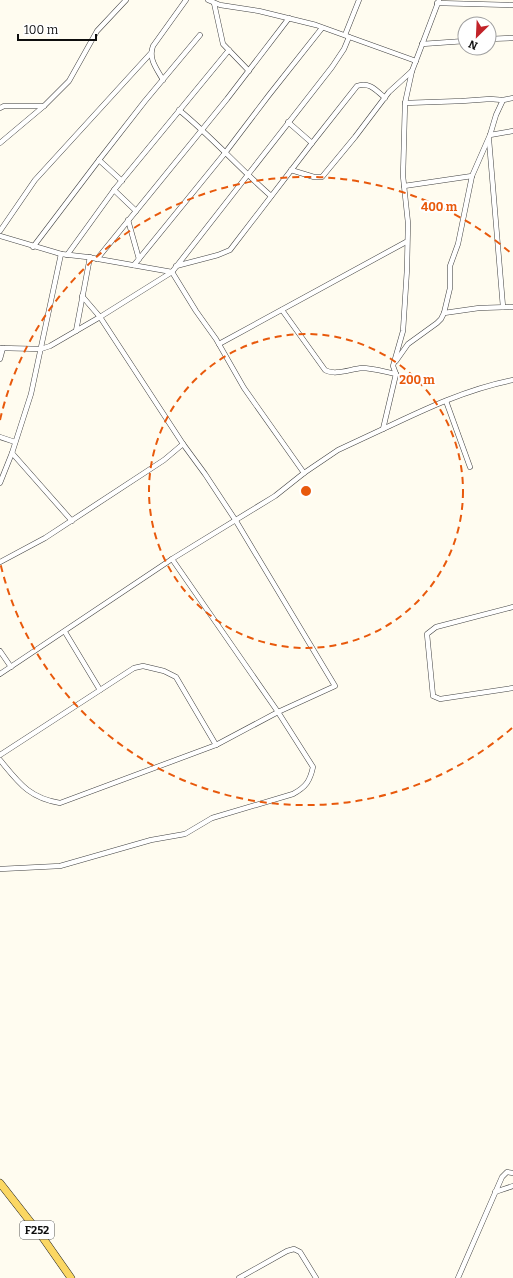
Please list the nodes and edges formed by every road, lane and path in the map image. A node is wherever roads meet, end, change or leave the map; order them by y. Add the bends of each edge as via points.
1 (126, 0) edge
2 (186, 0) edge
3 (208, 0) edge
4 (359, 0) edge
5 (438, 2) edge
6 (214, 3) junction
7 (513, 5) edge
8 (289, 18) junction
9 (322, 28) junction
10 (200, 35) dead end
11 (347, 36) junction
12 (513, 38) edge
13 (497, 39) edge
14 (457, 42) edge
15 (422, 44) junction
16 (228, 50) junction
17 (151, 52) junction
18 (416, 61) junction
19 (249, 71) junction
20 (412, 71) junction
21 (163, 80) junction
22 (512, 97) edge
23 (385, 98) junction
24 (502, 100) junction
25 (405, 103) junction
26 (44, 106) junction
27 (0, 108) edge
28 (179, 110) junction
29 (288, 122) junction
30 (202, 129) junction
31 (513, 131) edge
32 (490, 137) junction
33 (312, 142) junction
34 (0, 143) edge
35 (225, 153) junction
36 (99, 160) junction
37 (291, 170) junction
38 (247, 175) junction
39 (472, 176) junction
40 (122, 181) junction
41 (404, 186) junction
42 (114, 190) junction
43 (270, 196) junction
44 (136, 211) junction
45 (128, 220) junction
46 (0, 231) edge
47 (0, 236) edge
48 (406, 242) junction
49 (33, 247) junction
50 (61, 254) junction
51 (66, 255) junction
52 (90, 257) junction
53 (98, 259) junction
54 (139, 259) junction
55 (134, 265) junction
56 (176, 266) junction
57 (172, 272) junction
58 (82, 296) junction
59 (503, 307) junction
60 (513, 307) edge
61 (282, 310) junction
62 (444, 313) junction
63 (100, 317) junction
64 (76, 331) junction
65 (219, 344) junction
66 (2, 348) edge
67 (41, 349) junction
68 (0, 358) edge
69 (393, 366) junction
70 (396, 374) junction
71 (513, 380) edge
72 (446, 402) junction
73 (383, 429) junction
74 (0, 437) edge
75 (15, 442) junction
76 (183, 444) junction
77 (12, 453) junction
78 (470, 467) dead end
79 (304, 473) junction
80 (0, 483) edge
81 (72, 521) junction
82 (236, 522) junction
83 (172, 559) junction
84 (0, 562) edge
85 (513, 607) edge
86 (65, 632) junction
87 (0, 651) edge
88 (11, 667) junction
89 (0, 674) edge
90 (513, 688) edge
91 (100, 690) junction
92 (278, 712) junction
93 (216, 745) junction
94 (0, 755) edge
95 (0, 760) edge
96 (0, 869) edge
97 (513, 1174) edge
98 (0, 1183) edge
99 (513, 1186) edge
100 (495, 1192) junction
101 (71, 1278) edge
102 (239, 1278) edge
103 (316, 1278) edge
104 (458, 1278) edge

1 - 26 street via 97,31 69,81
2 - 17 street
3 - 6 street
4 - 11 street
5 - 7 street
5 - 15 street
6 - 8 street
6 - 16 street via 221,37
8 - 9 street
8 - 19 street
9 - 11 street
9 - 35 street
10 - 21 street
11 - 18 street
11 - 29 street via 344,49 332,67
12 - 13 street
14 - 15 street
15 - 18 street
16 - 19 street
16 - 28 street
17 - 21 street via 153,62
17 - 46 street via 35,180
18 - 20 street
19 - 30 street
20 - 23 street via 388,92
20 - 25 street
21 - 36 street
22 - 24 street
23 - 33 street via 372,87 364,84 357,86
23 - 37 street via 322,177
24 - 25 street
24 - 32 street
25 - 41 street
26 - 27 street
26 - 34 street
28 - 30 street
28 - 40 street
29 - 33 street
29 - 38 street
30 - 35 street
30 - 44 street
31 - 32 street
32 - 39 street
32 - 59 street
33 - 37 street
35 - 38 street
35 - 54 street
36 - 40 street
36 - 49 street
37 - 43 street
38 - 43 street
38 - 56 street
39 - 41 street
39 - 62 street via 458,244 450,266 450,288
40 - 42 street
41 - 48 street via 408,223
42 - 44 street
42 - 51 street
43 - 56 street via 230,250
44 - 45 street
45 - 53 street
45 - 54 street
47 - 49 street
48 - 61 street
48 - 69 street via 403,331
49 - 50 street
50 - 51 street
50 - 67 street
51 - 52 street
52 - 53 street
52 - 58 street
53 - 55 street
54 - 55 street
55 - 57 street
56 - 57 street
57 - 63 street
57 - 65 street
58 - 63 street
58 - 64 street
59 - 60 street
59 - 62 street
61 - 65 street
61 - 70 street via 325,370 336,372 363,368
62 - 69 street via 442,319 408,344
63 - 64 street
63 - 76 street
64 - 67 street
65 - 79 street via 244,388
66 - 67 street
66 - 68 street
67 - 75 street via 31,394
69 - 70 street
70 - 73 street
71 - 72 street via 459,394
72 - 73 street
72 - 78 street
73 - 79 street via 338,450
74 - 75 street
75 - 77 street
76 - 81 street via 164,460
76 - 82 street via 206,474
77 - 80 street
77 - 81 street
79 - 82 street
81 - 84 street
82 - 83 street
82 - 92 street via 335,686
83 - 86 street
83 - 92 street
85 - 90 street via 436,627 427,634 433,696 440,699
86 - 88 street
86 - 91 street
87 - 88 street
88 - 89 street
91 - 93 street via 134,668 143,666 164,671 176,677
91 - 94 street
92 - 93 street
92 - 96 street via 313,767 311,778 298,792 212,818 186,834 152,840 60,866
93 - 95 street via 60,803 34,795 19,783
97 - 100 street via 506,1172
98 - 101 main road, F252
99 - 100 street
100 - 104 street
102 - 103 street via 294,1249 300,1252

